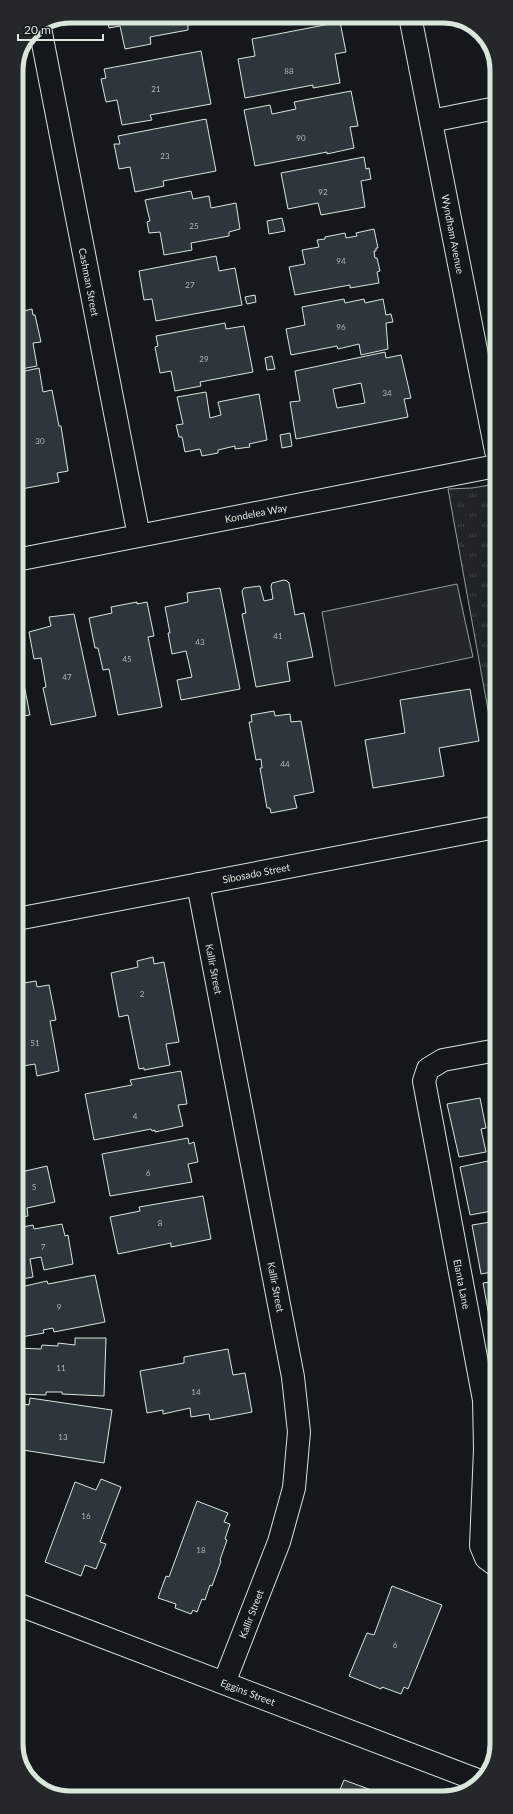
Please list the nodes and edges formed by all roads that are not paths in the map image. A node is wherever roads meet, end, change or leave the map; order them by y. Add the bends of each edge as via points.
1 (411, 23) edge
2 (41, 34) edge
3 (490, 109) edge
4 (431, 121) junction
5 (490, 421) edge
6 (490, 467) edge
7 (139, 536) junction
8 (23, 559) edge
9 (490, 828) edge
10 (198, 884) junction
11 (23, 918) edge
12 (490, 1051) edge
13 (490, 1561) edge
14 (23, 1606) edge
15 (224, 1683) junction
16 (474, 1779) edge

1 - 4 street, Wyndham Avenue
2 - 7 street, Cashman Street
3 - 4 street
4 - 5 street, Wyndham Avenue
6 - 7 street, Kondelea Way
7 - 8 street, Kondelea Way
9 - 10 street, Sibosado Street
10 - 11 street, Sibosado Street
10 - 15 street, Kallir Street via 293,1377 299,1432 294,1488 279,1542
12 - 13 street, Elanta Lane via 444,1060 428,1070 424,1081 484,1400 485,1449 481,1546
14 - 15 street, Eggins Street
15 - 16 street, Eggins Street

